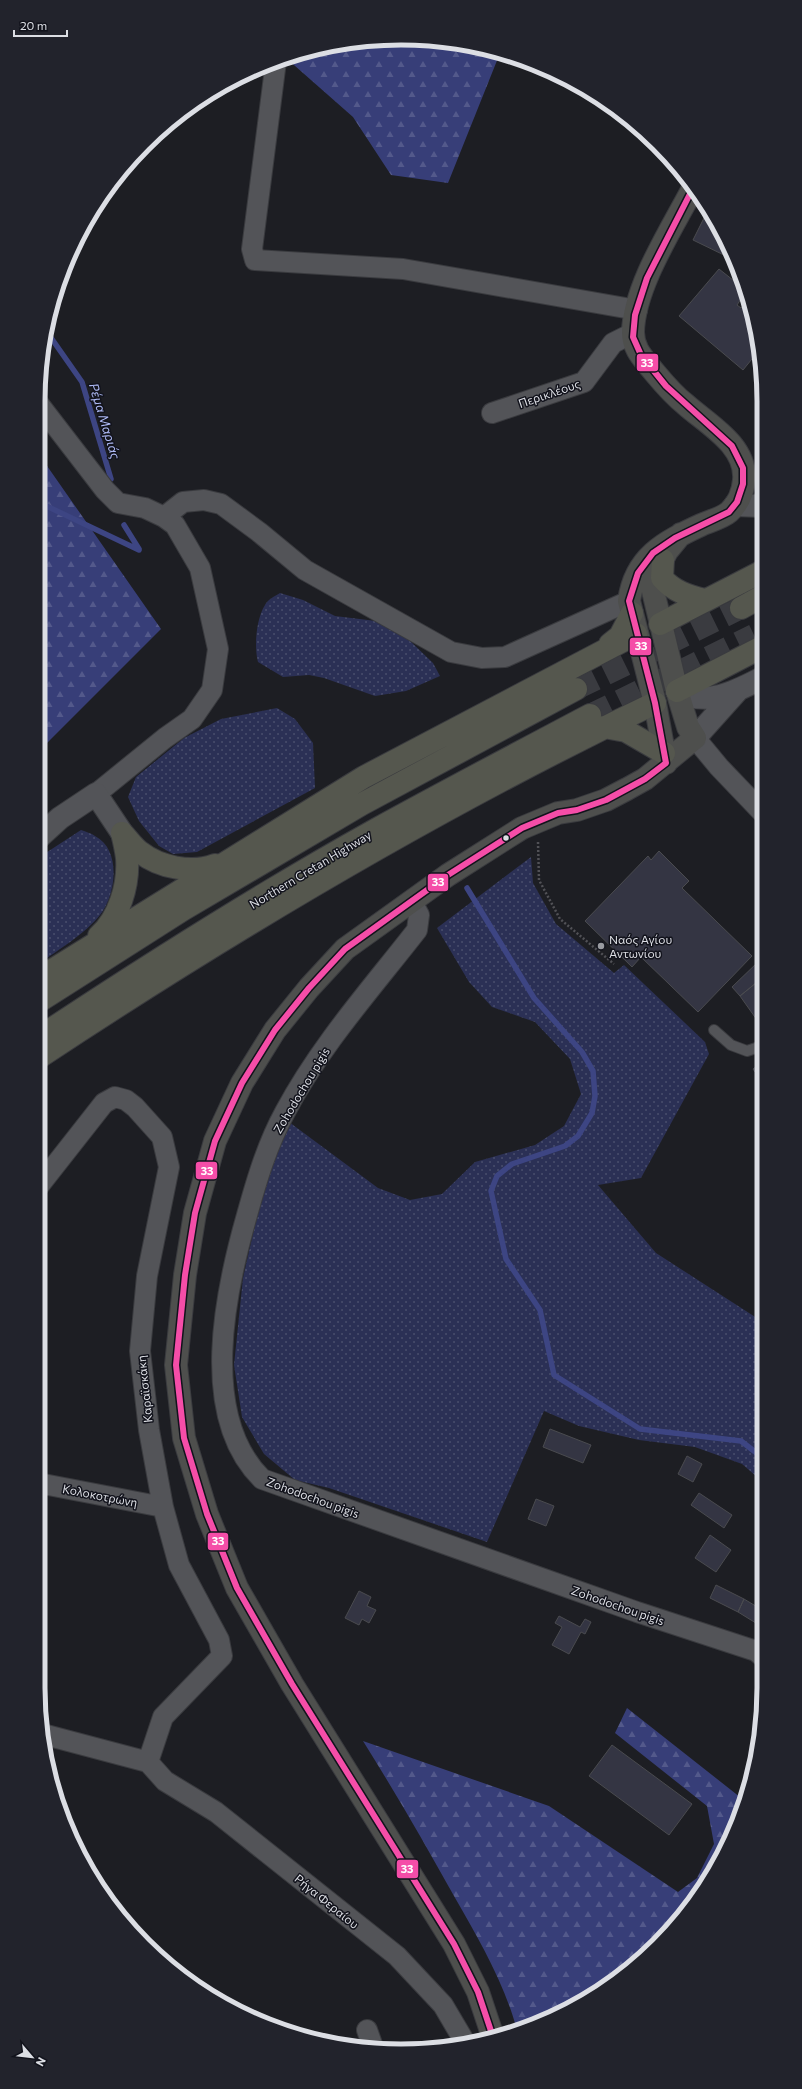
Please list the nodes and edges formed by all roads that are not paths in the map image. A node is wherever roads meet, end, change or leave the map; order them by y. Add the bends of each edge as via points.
1 (275, 68) edge
2 (690, 194) edge
3 (637, 310) junction
4 (633, 333) junction
5 (45, 412) edge
6 (492, 413) dead end
7 (735, 505) junction
8 (757, 506) edge
9 (164, 517) junction
10 (681, 534) junction
11 (663, 560) junction
12 (757, 574) edge
13 (757, 599) edge
14 (705, 600) junction
15 (630, 607) junction
16 (741, 608) tunnel mouth
17 (660, 624) junction
18 (636, 634) junction
19 (757, 639) edge
20 (580, 663) junction
21 (757, 680) edge
22 (576, 689) tunnel mouth
23 (738, 690) junction
24 (677, 691) junction
25 (654, 703) junction
26 (597, 721) junction
27 (695, 738) junction
28 (665, 758) junction
29 (96, 794) junction
30 (757, 807) edge
31 (45, 832) edge
32 (122, 833) junction
33 (236, 855) junction
34 (412, 902) junction
35 (84, 950) junction
36 (45, 975) edge
37 (45, 998) edge
38 (714, 1030) dead end
39 (45, 1033) edge
40 (757, 1048) edge
41 (45, 1053) edge
42 (45, 1178) edge
43 (45, 1484) edge
44 (163, 1507) junction
45 (757, 1653) edge
46 (48, 1736) edge
47 (148, 1762) junction
48 (491, 2032) edge
49 (463, 2038) edge

1 - 3 street via 252,249 255,260 403,269
2 - 3 main road via 650,268
3 - 4 main road
4 - 6 street, Περικλέους via 613,343 584,382
4 - 7 main road via 638,353 663,385 727,440 736,451 742,464 744,479 742,493
5 - 9 street via 109,495 118,503 145,508
7 - 8 street
7 - 10 main road via 728,513
9 - 15 street via 183,502 204,500 221,504 305,570 451,652 482,658 505,657
9 - 29 street via 175,526 200,568 218,649 212,690 192,719
10 - 11 main road
10 - 15 main road via 646,558 633,579
11 - 14 highway via 662,578 668,586 687,596
11 - 17 main road via 656,573 653,591
12 - 14 highway
13 - 16 highway
14 - 17 highway
15 - 18 main road
15 - 20 highway via 620,636 602,652
17 - 18 main road
17 - 24 main road
18 - 20 highway
18 - 25 main road
19 - 24 highway
20 - 33 highway via 364,777
21 - 23 street
22 - 37 highway via 362,804 184,909
23 - 24 street via 706,699 688,697
23 - 27 street
24 - 25 main road
24 - 27 main road via 688,727
25 - 26 highway
25 - 28 main road
26 - 28 highway via 626,731
26 - 39 highway, Northern Cretan Highway via 374,831 112,988
26 - 41 highway via 308,888 188,961
27 - 28 main road
27 - 30 street
28 - 34 main road via 644,780 606,800 522,828
29 - 31 street via 60,818
29 - 32 street
32 - 33 highway via 140,852 162,864 182,868 213,866
32 - 35 highway via 127,859 126,885 117,910 103,932
33 - 35 highway
34 - 45 street, Zohodochou pigis via 419,915 417,930 317,1058 286,1110 261,1166 228,1294 223,1328 222,1362 226,1396 231,1428 237,1443 245,1459 262,1479
34 - 48 main road via 345,949 275,1030 242,1083 215,1142 195,1213 185,1275 176,1365 184,1438 207,1514 237,1588 292,1684 454,1944 478,1992
35 - 36 highway
38 - 40 lane via 731,1045 747,1051
42 - 44 street, Καραϊσκάκη via 104,1103 115,1097 126,1100 135,1107 162,1137 169,1167 146,1276 140,1351 148,1430
43 - 44 street, Κολοκοτρώνη
44 - 47 street, Καραϊσκάκη via 179,1565 219,1640 222,1656 163,1717
46 - 47 street
47 - 49 street, Ρήγα Φεραίου via 165,1780 216,1812 397,1956 443,2005

